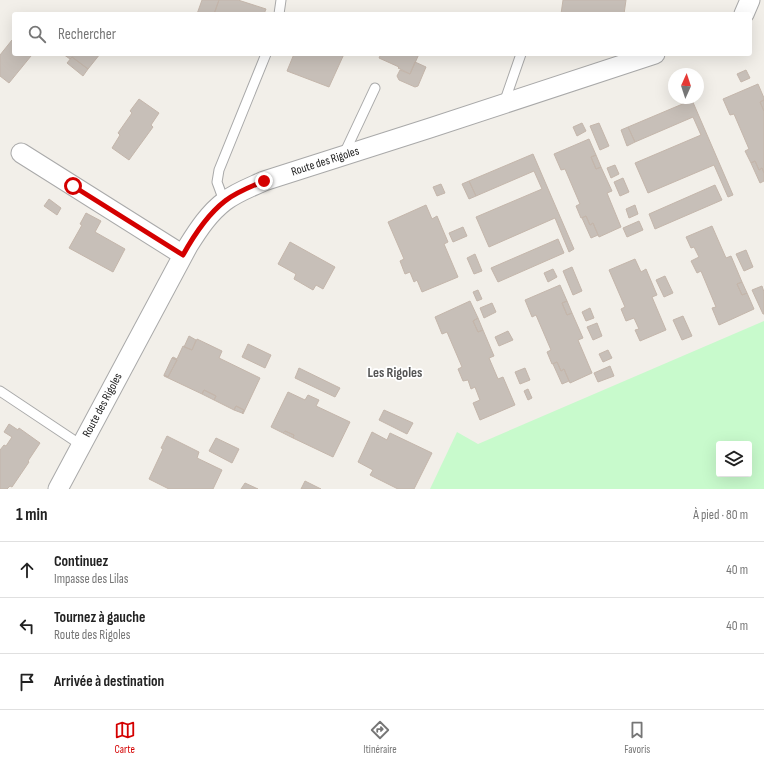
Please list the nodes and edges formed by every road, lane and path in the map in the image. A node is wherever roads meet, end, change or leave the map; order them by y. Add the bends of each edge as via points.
1 (281, 0) edge
2 (750, 0) edge
3 (279, 12) edge
4 (745, 12) edge
5 (265, 56) edge
6 (520, 56) edge
7 (650, 56) edge
8 (375, 88) dead end
9 (503, 104) junction
10 (21, 153) dead end
11 (343, 155) junction
12 (224, 201) junction
13 (183, 255) junction
14 (0, 391) edge
15 (81, 445) junction
16 (58, 489) edge

1 - 3 lane
2 - 4 street
5 - 12 lane via 219,170 217,182
6 - 9 lane
7 - 9 street, Route des Rigoles
8 - 11 lane
9 - 11 street, Route des Rigoles
10 - 13 street
11 - 12 street, Route des Rigoles via 264,181
12 - 13 street, Route des Rigoles via 202,224
13 - 15 street, Route des Rigoles
14 - 15 lane
15 - 16 street, Route des Rigoles

